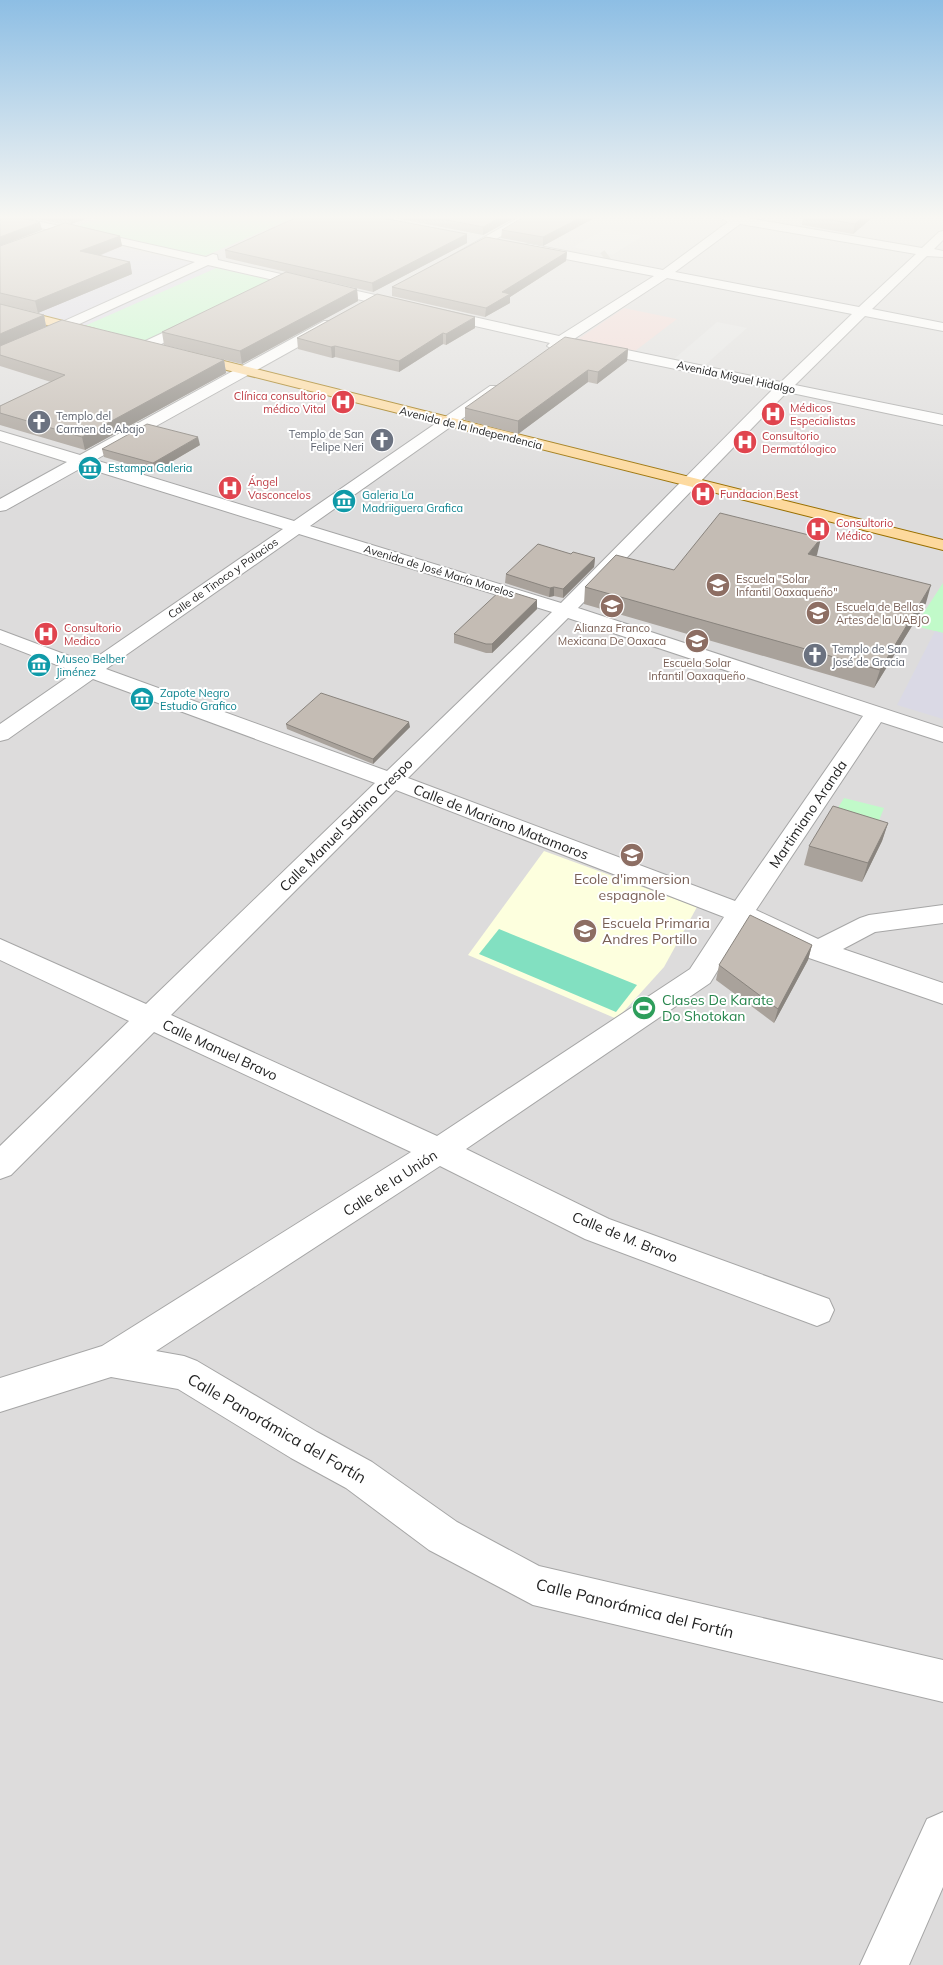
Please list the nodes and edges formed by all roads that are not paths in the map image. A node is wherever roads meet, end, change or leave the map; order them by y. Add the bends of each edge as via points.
1 (3, 310) edge
2 (98, 310) edge
3 (426, 310) edge
4 (610, 310) edge
5 (851, 310) edge
6 (865, 310) edge
7 (863, 312) junction
8 (208, 316) edge
9 (342, 318) edge
10 (64, 325) junction
11 (943, 327) edge
12 (101, 334) edge
13 (128, 341) edge
14 (561, 341) junction
15 (146, 346) junction
16 (545, 352) edge
17 (0, 355) edge
18 (247, 371) junction
19 (505, 382) edge
20 (784, 387) junction
21 (943, 420) edge
22 (448, 423) junction
23 (0, 436) edge
24 (81, 461) junction
25 (690, 482) junction
26 (0, 506) edge
27 (295, 527) junction
28 (943, 545) edge
29 (565, 610) junction
30 (0, 636) edge
31 (91, 671) junction
32 (875, 714) junction
33 (0, 734) edge
34 (943, 735) edge
35 (390, 780) junction
36 (740, 914) junction
37 (943, 914) edge
38 (0, 949) edge
39 (818, 950) junction
40 (943, 994) edge
41 (151, 1019) junction
42 (439, 1151) junction
43 (0, 1166) edge
44 (817, 1310) dead end
45 (111, 1360) junction
46 (0, 1395) edge
47 (943, 1681) edge
48 (943, 1835) edge
49 (884, 1965) edge

1 - 10 main road
2 - 10 street
3 - 14 street, Avenida Miguel Hidalgo
4 - 14 street
5 - 7 street
6 - 7 street, Calle Manuel Sabino Crespo
7 - 11 street
7 - 20 street, Calle Manuel Sabino Crespo
8 - 15 street
9 - 18 street
10 - 12 main road
10 - 17 street
13 - 15 main road, Avenida de la Independencia
14 - 16 street
14 - 20 street, Avenida Miguel Hidalgo
15 - 18 main road, Avenida de la Independencia
18 - 22 main road, Avenida de la Independencia
18 - 24 street
19 - 22 street, Calle de Tinoco y Palacios
20 - 21 street, Avenida Miguel Hidalgo
20 - 25 street, Calle Manuel Sabino Crespo
22 - 25 main road, Avenida de la Independencia
22 - 27 street, Calle de Tinoco y Palacios
23 - 24 street, Avenida de José María Morelos
24 - 26 street
24 - 27 street, Avenida de José María Morelos
25 - 28 main road, Avenida de la Independencia
25 - 29 street, Calle Manuel Sabino Crespo
27 - 29 street, Avenida de José María Morelos
27 - 31 street, Calle de Tinoco y Palacios
29 - 32 street, Avenida de José María Morelos
29 - 35 street, Calle Manuel Sabino Crespo
30 - 31 street, Calle de Mariano Matamoros
31 - 33 street, Calle de Tinoco y Palacios
31 - 35 street, Calle de Mariano Matamoros
32 - 34 street, Avenida de José María Morelos
32 - 36 street, Martimiano Aranda
35 - 36 street, Calle de Mariano Matamoros
35 - 41 street, Calle Manuel Sabino Crespo
36 - 39 street, Calle de Mariano Matamoros
36 - 42 street, Calle de la Unión via 700,976
37 - 39 street via 869,924
38 - 41 street, Calle Manuel Bravo
39 - 40 street, Calle de Mariano Matamoros
41 - 42 street, Calle Manuel Bravo
41 - 43 street, Calle Manuel Sabino Crespo
42 - 44 street, Calle de M. Bravo via 597,1229
42 - 45 street, Calle de la Unión
45 - 46 street, Calle de la Unión
45 - 47 street, Calle Panorámica del Fortín via 184,1373 359,1475 444,1536 533,1585
48 - 49 street

